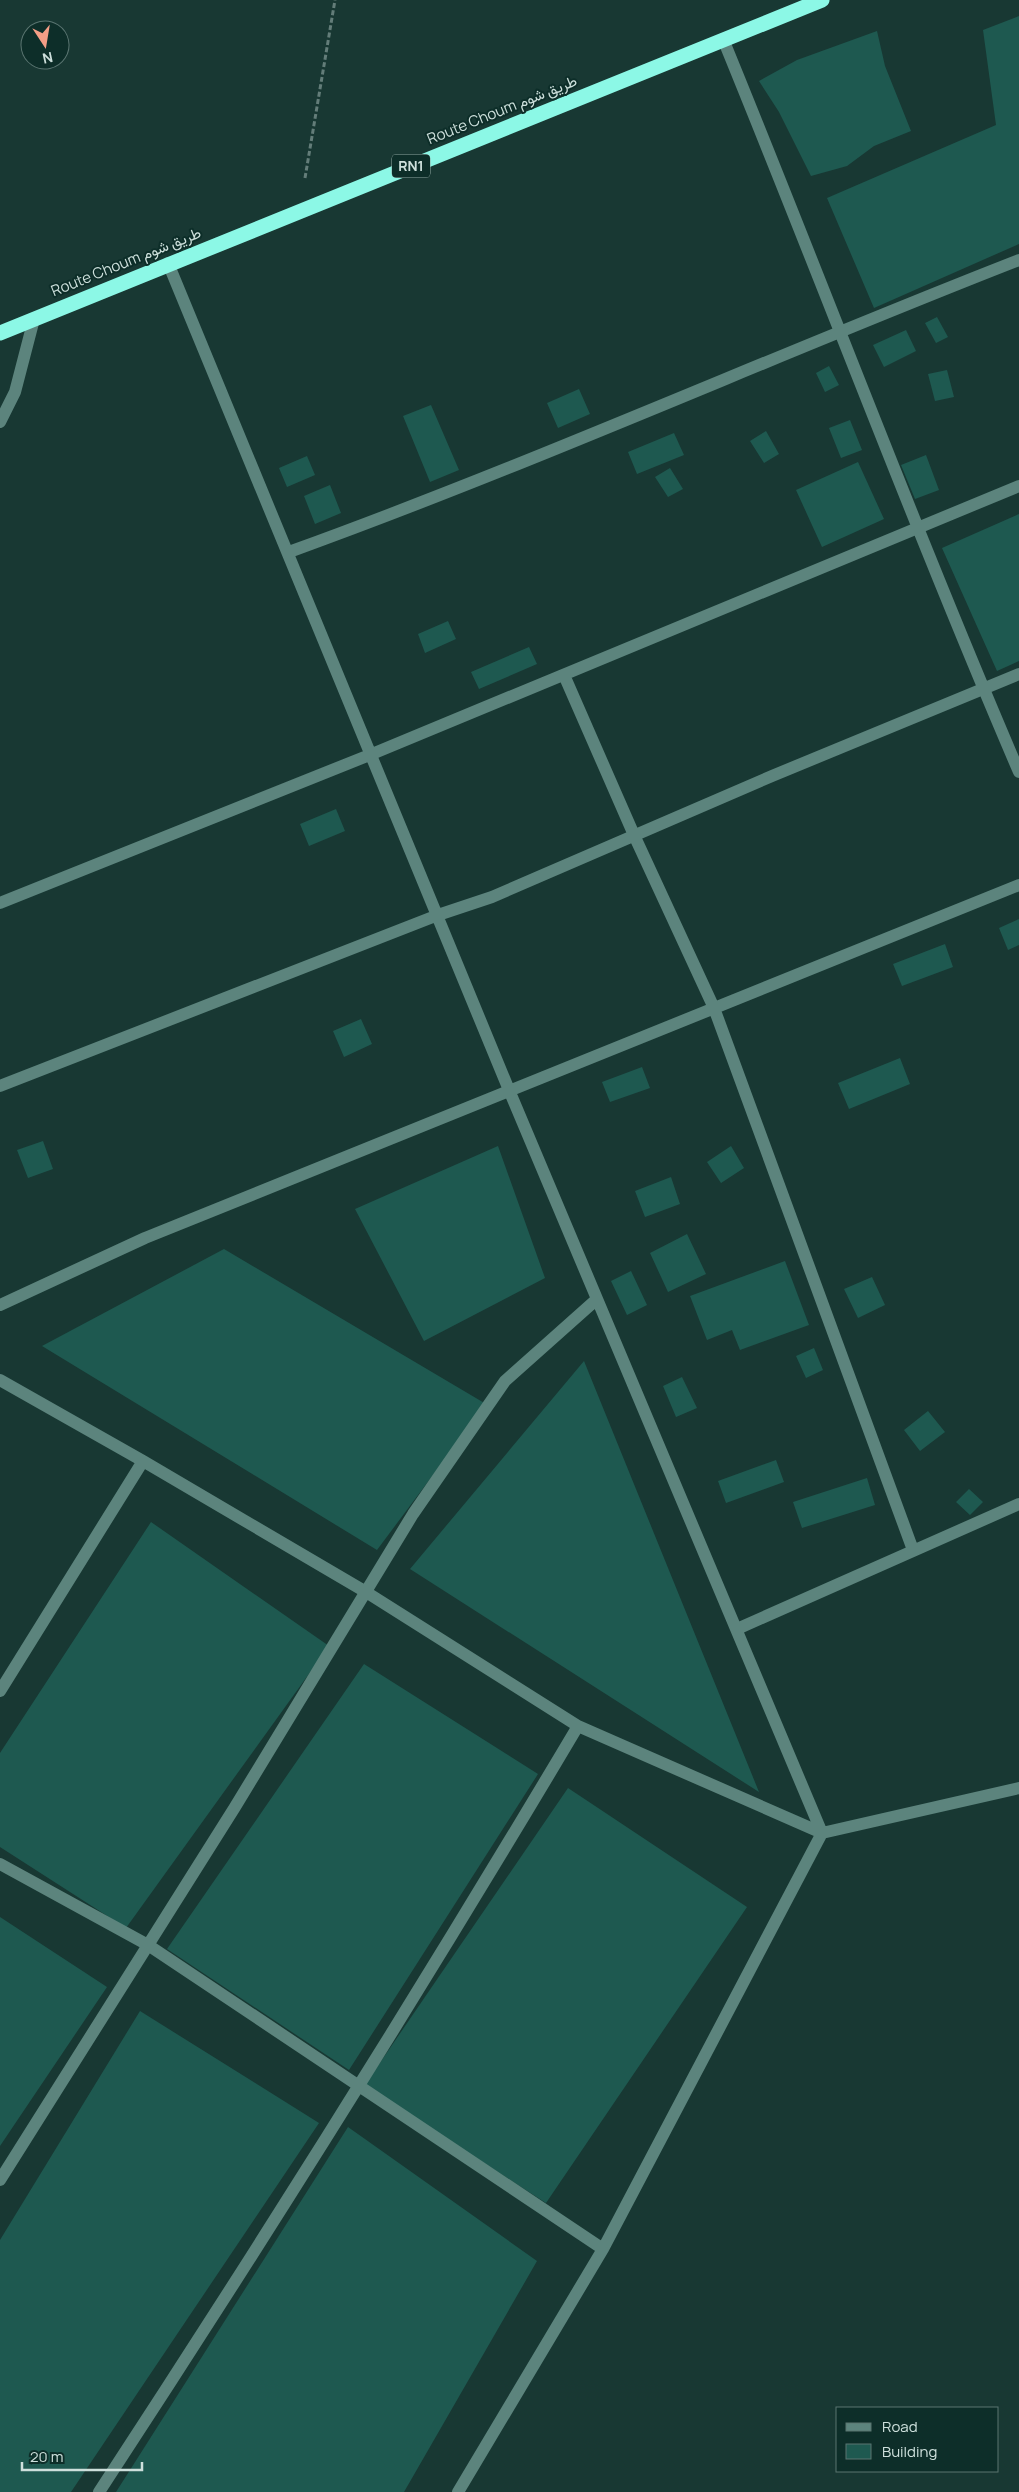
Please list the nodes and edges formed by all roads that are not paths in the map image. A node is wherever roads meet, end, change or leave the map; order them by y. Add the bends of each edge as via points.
1 (822, 0) edge
2 (724, 40) junction
3 (1019, 260) edge
4 (168, 263) junction
5 (34, 319) junction
6 (840, 330) junction
7 (0, 332) edge
8 (0, 422) edge
9 (1019, 486) edge
10 (916, 529) junction
11 (289, 552) junction
12 (1019, 674) edge
13 (564, 675) junction
14 (983, 688) junction
15 (372, 754) junction
16 (1019, 772) edge
17 (634, 835) junction
18 (1019, 885) edge
19 (0, 903) edge
20 (438, 915) junction
21 (714, 1008) junction
22 (0, 1086) edge
23 (509, 1090) junction
24 (597, 1299) junction
25 (0, 1305) edge
26 (0, 1380) edge
27 (143, 1461) junction
28 (1019, 1504) edge
29 (913, 1550) junction
30 (366, 1592) junction
31 (737, 1629) junction
32 (0, 1691) edge
33 (578, 1726) junction
34 (1019, 1788) edge
35 (822, 1833) junction
36 (0, 1864) edge
37 (148, 1945) junction
38 (359, 2085) junction
39 (0, 2180) edge
40 (603, 2250) junction
41 (99, 2492) edge
42 (458, 2492) edge

1 - 2 highway, Route Choum طريق شوم / RN1
2 - 4 highway, Route Choum طريق شوم / RN1
2 - 6 street
3 - 6 street
4 - 5 highway, Route Choum طريق شوم / RN1
4 - 11 street
5 - 7 highway, Route Choum طريق شوم / RN1
5 - 8 street via 15,392
6 - 10 street
6 - 11 street via 412,507
9 - 10 street
10 - 13 street
10 - 14 street
11 - 15 street
12 - 14 street
13 - 15 street
13 - 17 street
14 - 16 street
14 - 17 street
15 - 19 street
15 - 20 street
17 - 20 street via 492,897
17 - 21 street
18 - 21 street
20 - 22 street
20 - 23 street
21 - 23 street
21 - 29 street
23 - 24 street
23 - 25 street via 144,1238
24 - 30 street via 505,1380 413,1514
24 - 31 street
26 - 27 street
27 - 30 street
27 - 32 street
28 - 29 street
29 - 31 street
30 - 33 street
30 - 37 street
31 - 35 street
33 - 35 street
33 - 38 street
34 - 35 street
35 - 40 street
36 - 37 street
37 - 38 street
37 - 39 street
38 - 40 street
38 - 41 street
40 - 42 street

